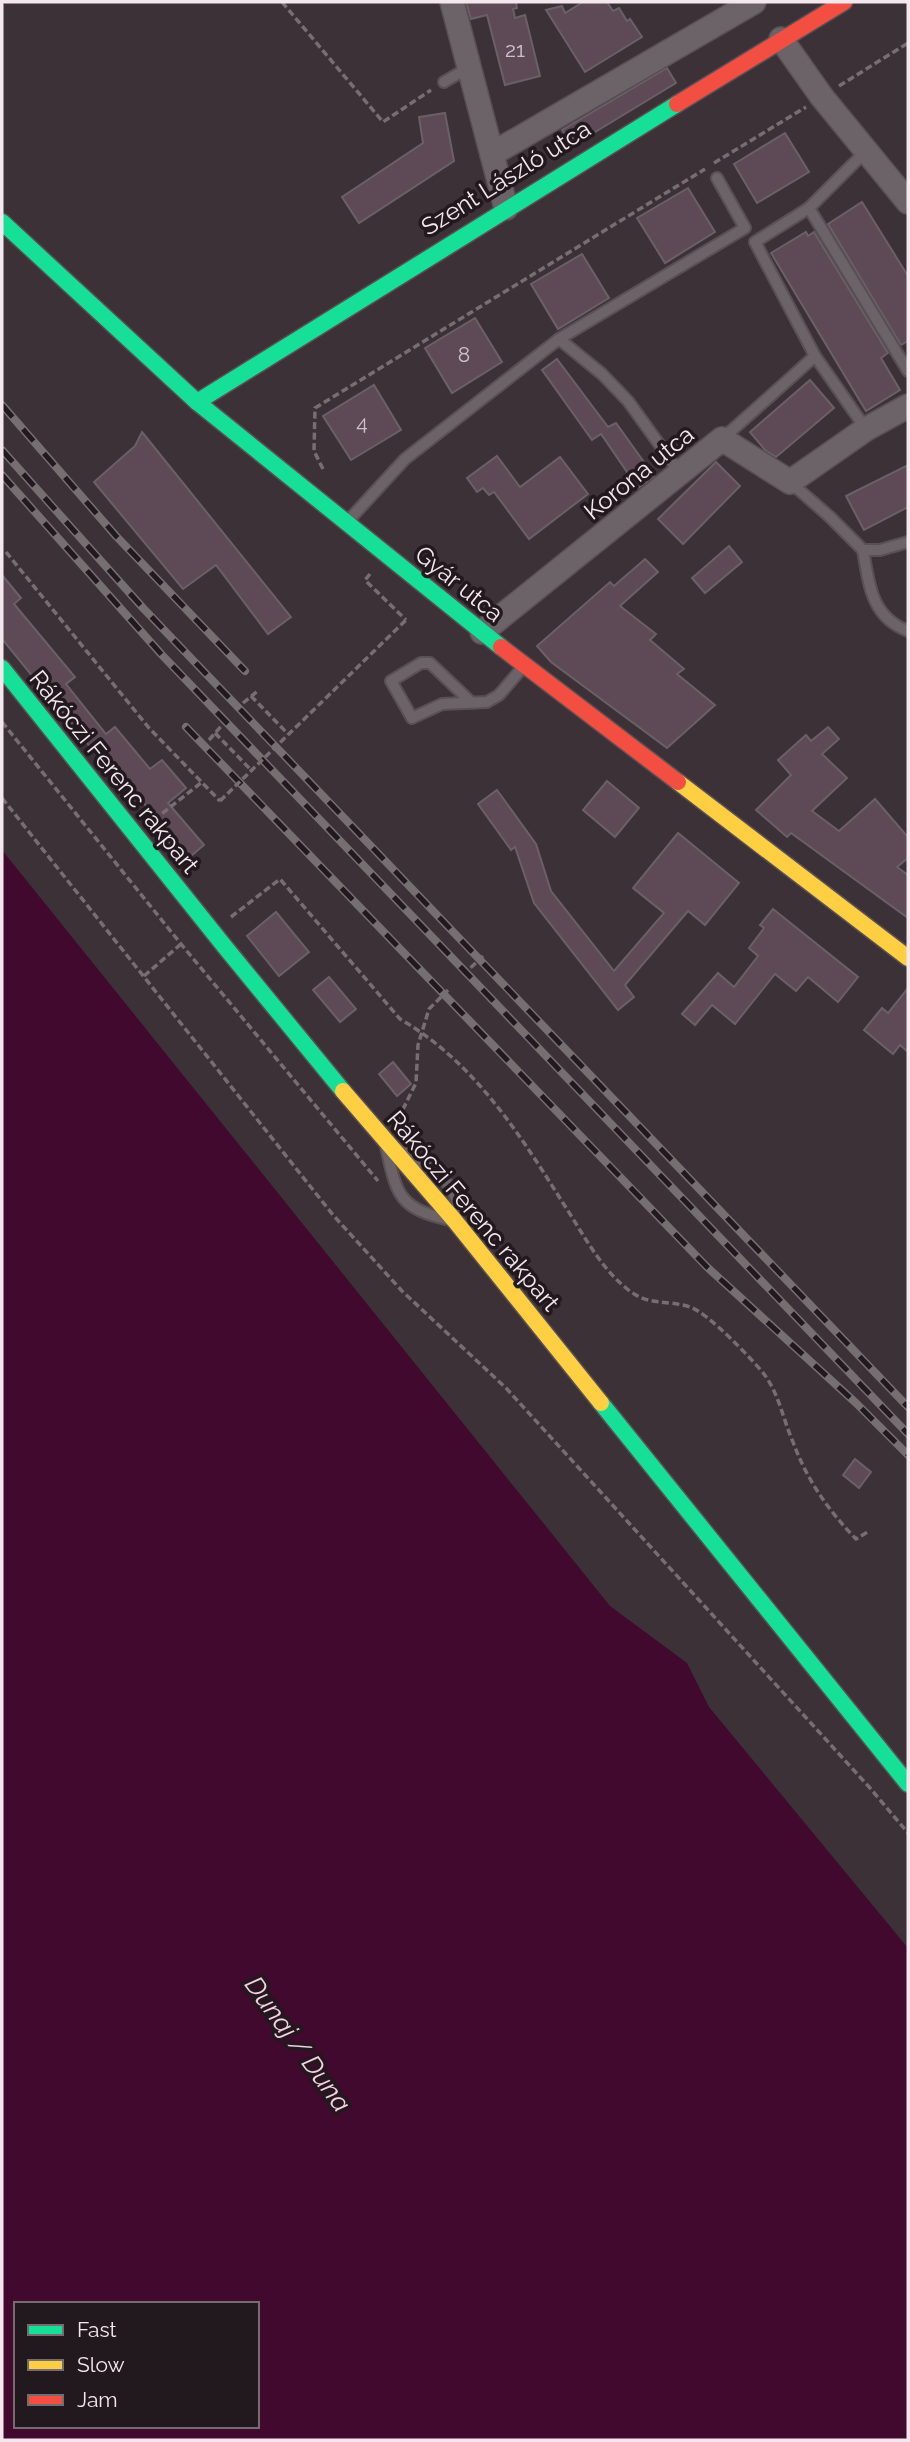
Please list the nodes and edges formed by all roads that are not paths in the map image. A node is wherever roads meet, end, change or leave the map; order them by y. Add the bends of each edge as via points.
1 (452, 2) edge
2 (754, 2) edge
3 (844, 2) edge
4 (781, 39) junction
5 (468, 68) junction
6 (444, 82) road end
7 (866, 151) junction
8 (492, 155) junction
9 (718, 178) dead end
10 (908, 202) edge
11 (506, 208) junction
12 (809, 208) junction
13 (2, 222) edge
14 (745, 228) junction
15 (755, 242) junction
16 (559, 339) junction
17 (815, 356) junction
18 (908, 371) edge
19 (197, 402) junction
20 (908, 406) edge
21 (866, 429) junction
22 (722, 439) junction
23 (680, 474) junction
24 (790, 482) junction
25 (346, 523) junction
26 (908, 542) edge
27 (863, 550) junction
28 (908, 631) edge
29 (482, 632) junction
30 (524, 665) junction
31 (2, 668) edge
32 (472, 703) junction
33 (908, 958) edge
34 (385, 1142) junction
35 (455, 1221) junction
36 (908, 1784) edge

1 - 5 street
2 - 8 street, Szent László utca
3 - 4 street, Szent László utca
4 - 7 street
4 - 11 street, Szent László utca
5 - 6 lane
5 - 8 street
7 - 10 street
7 - 12 lane
8 - 11 street
9 - 14 lane
11 - 19 street, Szent László utca
12 - 15 lane
12 - 18 lane
13 - 19 street, Gyár utca
14 - 15 lane
14 - 16 lane
15 - 17 lane
16 - 23 lane via 628,401
16 - 25 lane via 405,459
17 - 21 lane
17 - 22 lane
19 - 25 street, Gyár utca
20 - 21 street
21 - 24 street
22 - 23 street, Korona utca
22 - 24 street, Korona utca
23 - 29 street, Korona utca
24 - 27 lane
25 - 29 street, Gyár utca
26 - 27 lane
27 - 28 lane via 876,607 886,619
29 - 30 street, Gyár utca
30 - 32 lane via 499,695
30 - 33 street, Gyár utca
31 - 34 street, Rákóczi Ferenc rakpart
32 - 32 lane via 442,704 412,718 391,681 421,663 430,663
34 - 35 street, Rákóczi Ferenc rakpart
34 - 35 lane via 395,1187 408,1204 429,1216
35 - 36 street, Rákóczi Ferenc rakpart

